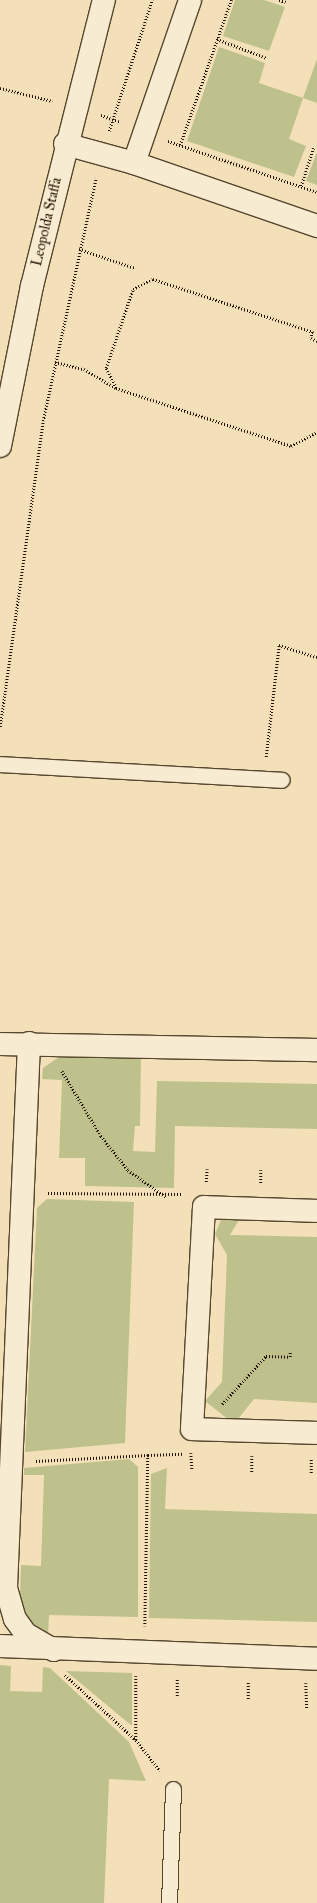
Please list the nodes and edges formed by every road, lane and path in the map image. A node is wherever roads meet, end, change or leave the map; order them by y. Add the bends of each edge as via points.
1 (104, 0) edge
2 (152, 0) edge
3 (190, 0) edge
4 (231, 0) edge
5 (279, 0) edge
6 (286, 2) dead end
7 (217, 39) junction
8 (267, 58) dead end
9 (108, 133) dead end
10 (65, 144) junction
11 (180, 145) dead end
12 (313, 148) dead end
13 (134, 163) junction
14 (98, 170) dead end
15 (300, 186) dead end
16 (317, 226) edge
17 (79, 249) junction
18 (135, 268) dead end
19 (317, 341) edge
20 (55, 362) junction
21 (116, 388) junction
22 (317, 432) edge
23 (0, 446) edge
24 (317, 657) edge
25 (0, 727) edge
26 (265, 763) dead end
27 (0, 764) edge
28 (282, 780) dead end
29 (0, 1044) edge
30 (37, 1044) junction
31 (317, 1050) edge
32 (206, 1169) dead end
33 (261, 1170) dead end
34 (206, 1187) dead end
35 (261, 1190) dead end
36 (22, 1192) junction
37 (190, 1193) dead end
38 (166, 1196) junction
39 (317, 1211) edge
40 (290, 1352) dead end
41 (192, 1417) junction
42 (317, 1433) edge
43 (191, 1453) dead end
44 (12, 1463) junction
45 (192, 1469) dead end
46 (3, 1591) edge
47 (0, 1646) edge
48 (144, 1655) junction
49 (317, 1659) edge
50 (56, 1660) junction
51 (177, 1676) dead end
52 (248, 1679) dead end
53 (306, 1681) dead end
54 (177, 1696) dead end
55 (248, 1699) dead end
56 (307, 1708) dead end
57 (136, 1740) junction
58 (173, 1789) joint
59 (169, 1903) edge

1 - 10 street, Leopolda Staffa
2 - 9 path
3 - 13 street
4 - 7 path
5 - 6 path
7 - 8 path
7 - 11 path
10 - 13 street
10 - 23 street, Leopolda Staffa via 32,286
12 - 15 path
13 - 16 street
14 - 17 path
17 - 18 path
17 - 20 path
19 - 21 path via 310,338 313,332 153,279 133,289 130,296 106,368
20 - 21 path via 84,369
20 - 25 path via 28,512
21 - 22 path via 291,446
24 - 26 path via 278,645
27 - 28 lane
29 - 30 street
30 - 31 street
30 - 36 street
30 - 38 path via 128,1170
32 - 34 path
33 - 35 path
36 - 38 path
36 - 44 street
37 - 38 path
39 - 41 street via 204,1207
40 - 41 path via 290,1357 266,1356 211,1416
41 - 42 street via 192,1429
43 - 45 path
44 - 46 street
44 - 48 path via 148,1454
46 - 50 street via 15,1619 26,1634
47 - 50 street
48 - 49 street
48 - 50 street
48 - 57 path via 136,1666
50 - 57 path
51 - 54 path
52 - 55 path
53 - 56 path
57 - 58 path
58 - 59 lane

